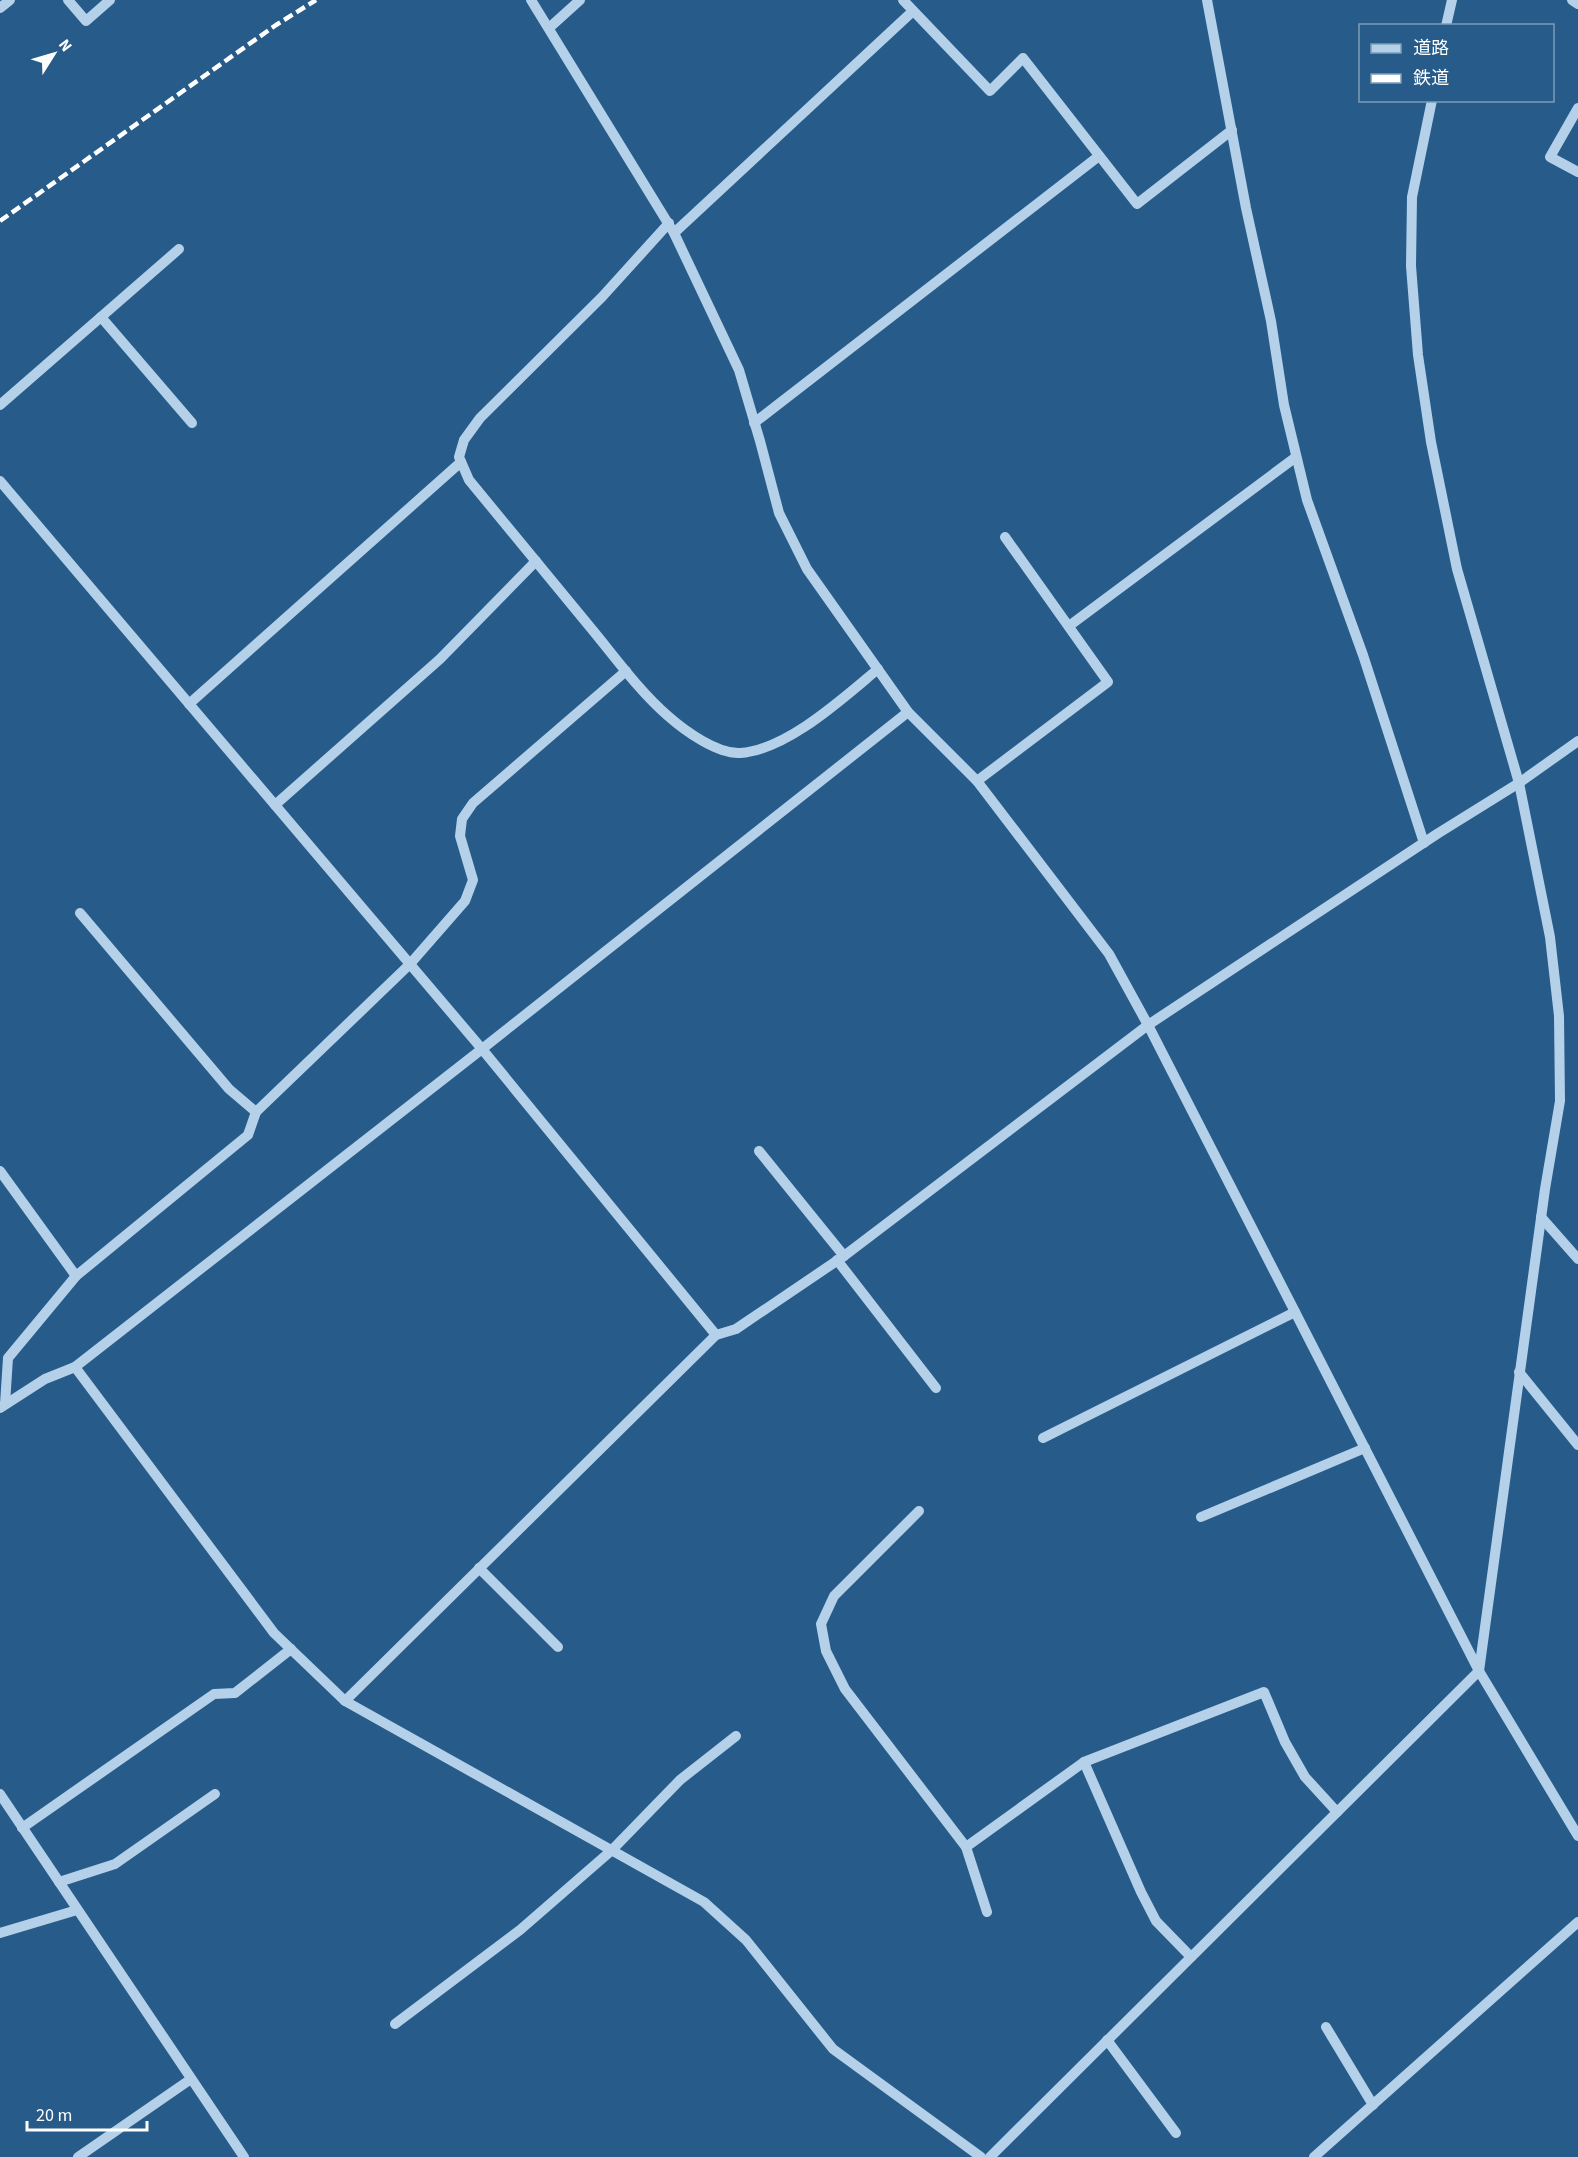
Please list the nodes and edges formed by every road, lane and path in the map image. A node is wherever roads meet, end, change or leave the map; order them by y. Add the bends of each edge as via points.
1 (10, 0) edge
2 (68, 0) edge
3 (110, 0) edge
4 (531, 0) edge
5 (580, 0) edge
6 (903, 0) edge
7 (1207, 0) edge
8 (1452, 0) edge
9 (1572, 0) edge
10 (1578, 4) edge
11 (0, 8) edge
12 (914, 11) junction
13 (1446, 24) edge
14 (549, 28) junction
15 (1432, 102) edge
16 (1578, 108) edge
17 (1232, 130) junction
18 (1099, 156) junction
19 (1578, 172) edge
20 (671, 228) junction
21 (179, 249) dead end
22 (101, 317) junction
23 (0, 405) edge
24 (192, 423) dead end
25 (754, 423) junction
26 (1296, 457) junction
27 (461, 462) junction
28 (0, 481) edge
29 (1005, 537) dead end
30 (536, 561) junction
31 (1069, 626) junction
32 (879, 669) junction
33 (626, 671) junction
34 (189, 704) junction
35 (908, 712) junction
36 (1578, 741) edge
37 (977, 781) junction
38 (1519, 783) junction
39 (275, 805) junction
40 (1424, 843) junction
41 (80, 912) dead end
42 (410, 964) junction
43 (1148, 1025) junction
44 (482, 1049) junction
45 (256, 1112) junction
46 (759, 1151) dead end
47 (0, 1171) edge
48 (1541, 1217) junction
49 (841, 1258) junction
50 (1578, 1259) edge
51 (75, 1276) junction
52 (1295, 1312) junction
53 (716, 1335) junction
54 (75, 1367) junction
55 (1519, 1372) junction
56 (936, 1388) dead end
57 (3, 1406) edge
58 (1043, 1438) dead end
59 (1578, 1445) edge
60 (1365, 1448) junction
61 (919, 1511) dead end
62 (1201, 1517) dead end
63 (479, 1568) junction
64 (558, 1647) dead end
65 (291, 1649) junction
66 (1479, 1671) junction
67 (345, 1701) junction
68 (736, 1736) dead end
69 (1084, 1762) junction
70 (0, 1794) edge
71 (215, 1794) dead end
72 (1336, 1812) junction
73 (22, 1828) junction
74 (1578, 1836) edge
75 (966, 1847) junction
76 (612, 1850) junction
77 (59, 1882) junction
78 (77, 1910) junction
79 (987, 1912) dead end
80 (1578, 1922) edge
81 (0, 1933) edge
82 (1191, 1957) junction
83 (395, 2024) dead end
84 (1326, 2027) dead end
85 (1107, 2040) junction
86 (191, 2079) junction
87 (1373, 2104) junction
88 (1176, 2133) dead end
89 (78, 2157) edge
90 (244, 2157) edge
91 (981, 2157) edge
92 (990, 2157) edge
93 (1314, 2157) edge

1 - 11 street
2 - 3 street via 86,21
4 - 14 street
5 - 14 street
6 - 12 street
7 - 17 street
8 - 13 street
9 - 10 street
12 - 18 street via 990,91 1023,58
12 - 20 street
14 - 20 street
15 - 38 street via 1412,196 1411,266 1418,355 1457,569
16 - 19 street via 1550,157
17 - 18 street via 1137,204
17 - 26 street
18 - 25 street
20 - 25 street via 738,370
20 - 27 street via 480,418 464,440
21 - 22 street
22 - 23 street
22 - 24 street
25 - 32 street via 779,513 807,568
26 - 31 street
26 - 40 street via 1307,500
27 - 30 street via 469,480
27 - 34 street
28 - 34 street
29 - 31 street
30 - 33 street
30 - 39 street via 440,659
31 - 37 street via 1108,682
32 - 33 street via 814,721 771,745 739,753 714,747 667,716
32 - 35 street
33 - 42 street via 473,803 462,819 460,836 473,880 465,901
34 - 39 street
35 - 37 street
35 - 44 street
36 - 38 street
37 - 43 street via 1109,954
38 - 40 street
38 - 48 street via 1550,937 1558,1016 1560,1101
39 - 42 street
40 - 43 street
41 - 45 street via 229,1089
42 - 44 street
42 - 45 street
43 - 49 street
43 - 52 street
44 - 53 street
44 - 54 street
45 - 51 street via 248,1135
46 - 49 street
47 - 51 street
48 - 50 street
48 - 55 street
49 - 53 street via 736,1329
49 - 56 street
51 - 57 street via 8,1358
52 - 58 street
52 - 60 street
53 - 63 street
54 - 57 street via 45,1379
54 - 65 street via 274,1633
55 - 59 street
55 - 66 street
60 - 62 street
60 - 66 street
61 - 75 street via 834,1596 821,1624 826,1651 845,1689
63 - 64 street
63 - 67 street
65 - 67 street
65 - 73 street via 235,1693 214,1695
66 - 72 street
66 - 74 street
67 - 76 street
68 - 76 street via 680,1780
69 - 72 street via 1264,1692 1305,1777
69 - 75 street
69 - 82 street via 1156,1921
70 - 73 street
71 - 77 street via 115,1864
72 - 82 street
73 - 77 street
75 - 79 street
76 - 83 street via 520,1930
76 - 91 street via 704,1902 746,1940 833,2049
77 - 78 street
78 - 81 street
78 - 86 street
80 - 87 street
82 - 85 street
84 - 87 street
85 - 88 street
85 - 92 street
86 - 89 street
86 - 90 street
87 - 93 street

